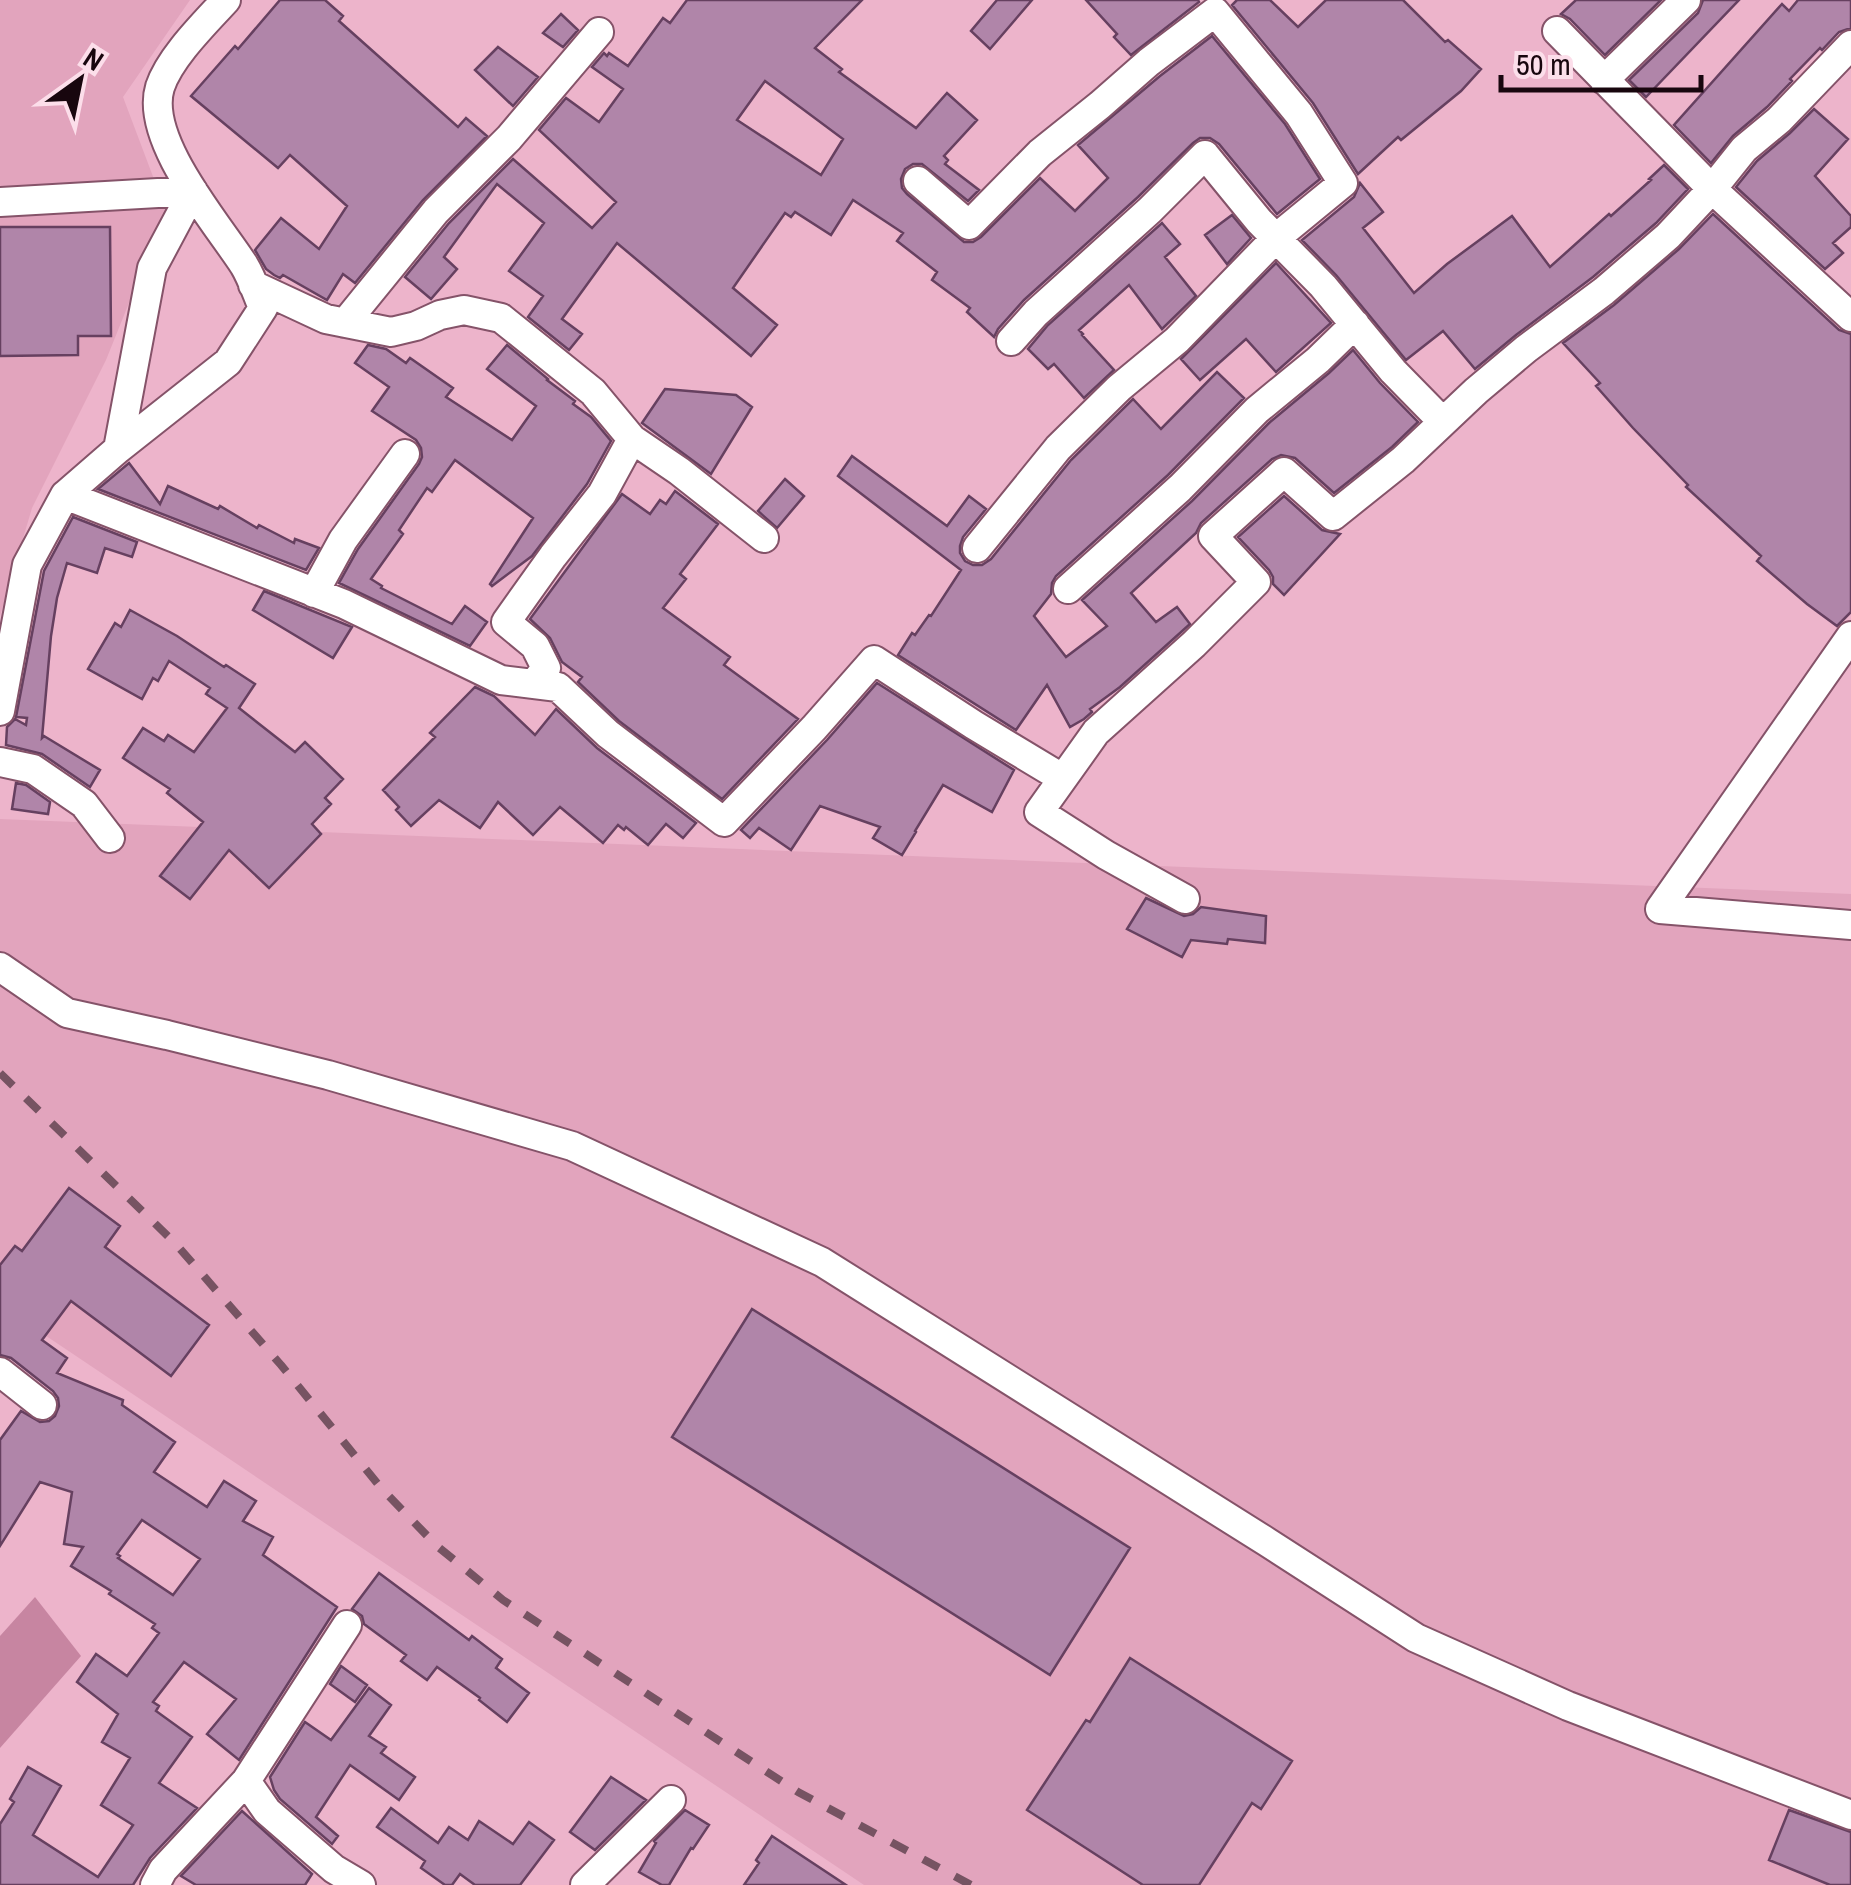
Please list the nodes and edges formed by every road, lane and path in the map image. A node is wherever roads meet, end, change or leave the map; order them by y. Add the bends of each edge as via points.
1 (226, 0) edge
2 (1686, 0) edge
3 (1557, 30) dead end
4 (599, 32) dead end
5 (1851, 45) edge
6 (1604, 80) junction
7 (918, 181) dead end
8 (1712, 189) junction
9 (193, 191) junction
10 (0, 202) edge
11 (1276, 238) junction
12 (253, 284) junction
13 (1851, 317) edge
14 (346, 323) junction
15 (1354, 324) junction
16 (1011, 340) dead end
17 (1443, 422) junction
18 (632, 439) junction
19 (118, 449) junction
20 (404, 454) dead end
21 (64, 495) junction
22 (764, 538) dead end
23 (976, 548) dead end
24 (1068, 589) dead end
25 (314, 593) junction
26 (1851, 636) edge
27 (534, 684) junction
28 (0, 712) edge
29 (0, 762) edge
30 (1062, 778) junction
31 (110, 838) dead end
32 (1185, 899) dead end
33 (1851, 925) edge
34 (0, 967) edge
35 (0, 1372) edge
36 (42, 1405) dead end
37 (347, 1624) dead end
38 (246, 1781) junction
39 (671, 1800) dead end
40 (1851, 1815) edge
41 (154, 1885) edge
42 (361, 1885) edge
43 (585, 1885) edge

1 - 9 street via 183,47 160,87 158,119
2 - 6 street
3 - 6 street
4 - 14 street
5 - 8 street
6 - 8 street
7 - 11 street via 969,225 1040,153 1215,12 1300,114 1343,183
8 - 13 street
8 - 17 street via 1668,236
9 - 10 street
9 - 12 street
9 - 19 street via 152,268
11 - 15 street
11 - 16 street via 1204,155
11 - 23 street via 1058,448
12 - 14 street
12 - 19 street via 263,308 228,362
14 - 18 street via 392,332 464,310 501,318 593,392
15 - 17 street
15 - 24 street
17 - 30 street via 1333,516 1284,472 1237,512 1213,536 1256,582 1096,732
18 - 22 street
18 - 27 street via 602,494 506,622 535,646 546,668
19 - 21 street
20 - 25 street
21 - 25 street
21 - 28 street via 26,564
25 - 27 street via 501,680
26 - 33 street via 1660,909
27 - 30 street via 558,687 724,822 874,660
29 - 31 street via 32,769 84,804
30 - 32 street via 1039,812
34 - 40 street via 67,1013 328,1075 572,1146 822,1262 1416,1638 1568,1706
35 - 36 street
37 - 38 street
38 - 41 street
38 - 42 street via 267,1811
39 - 43 street

